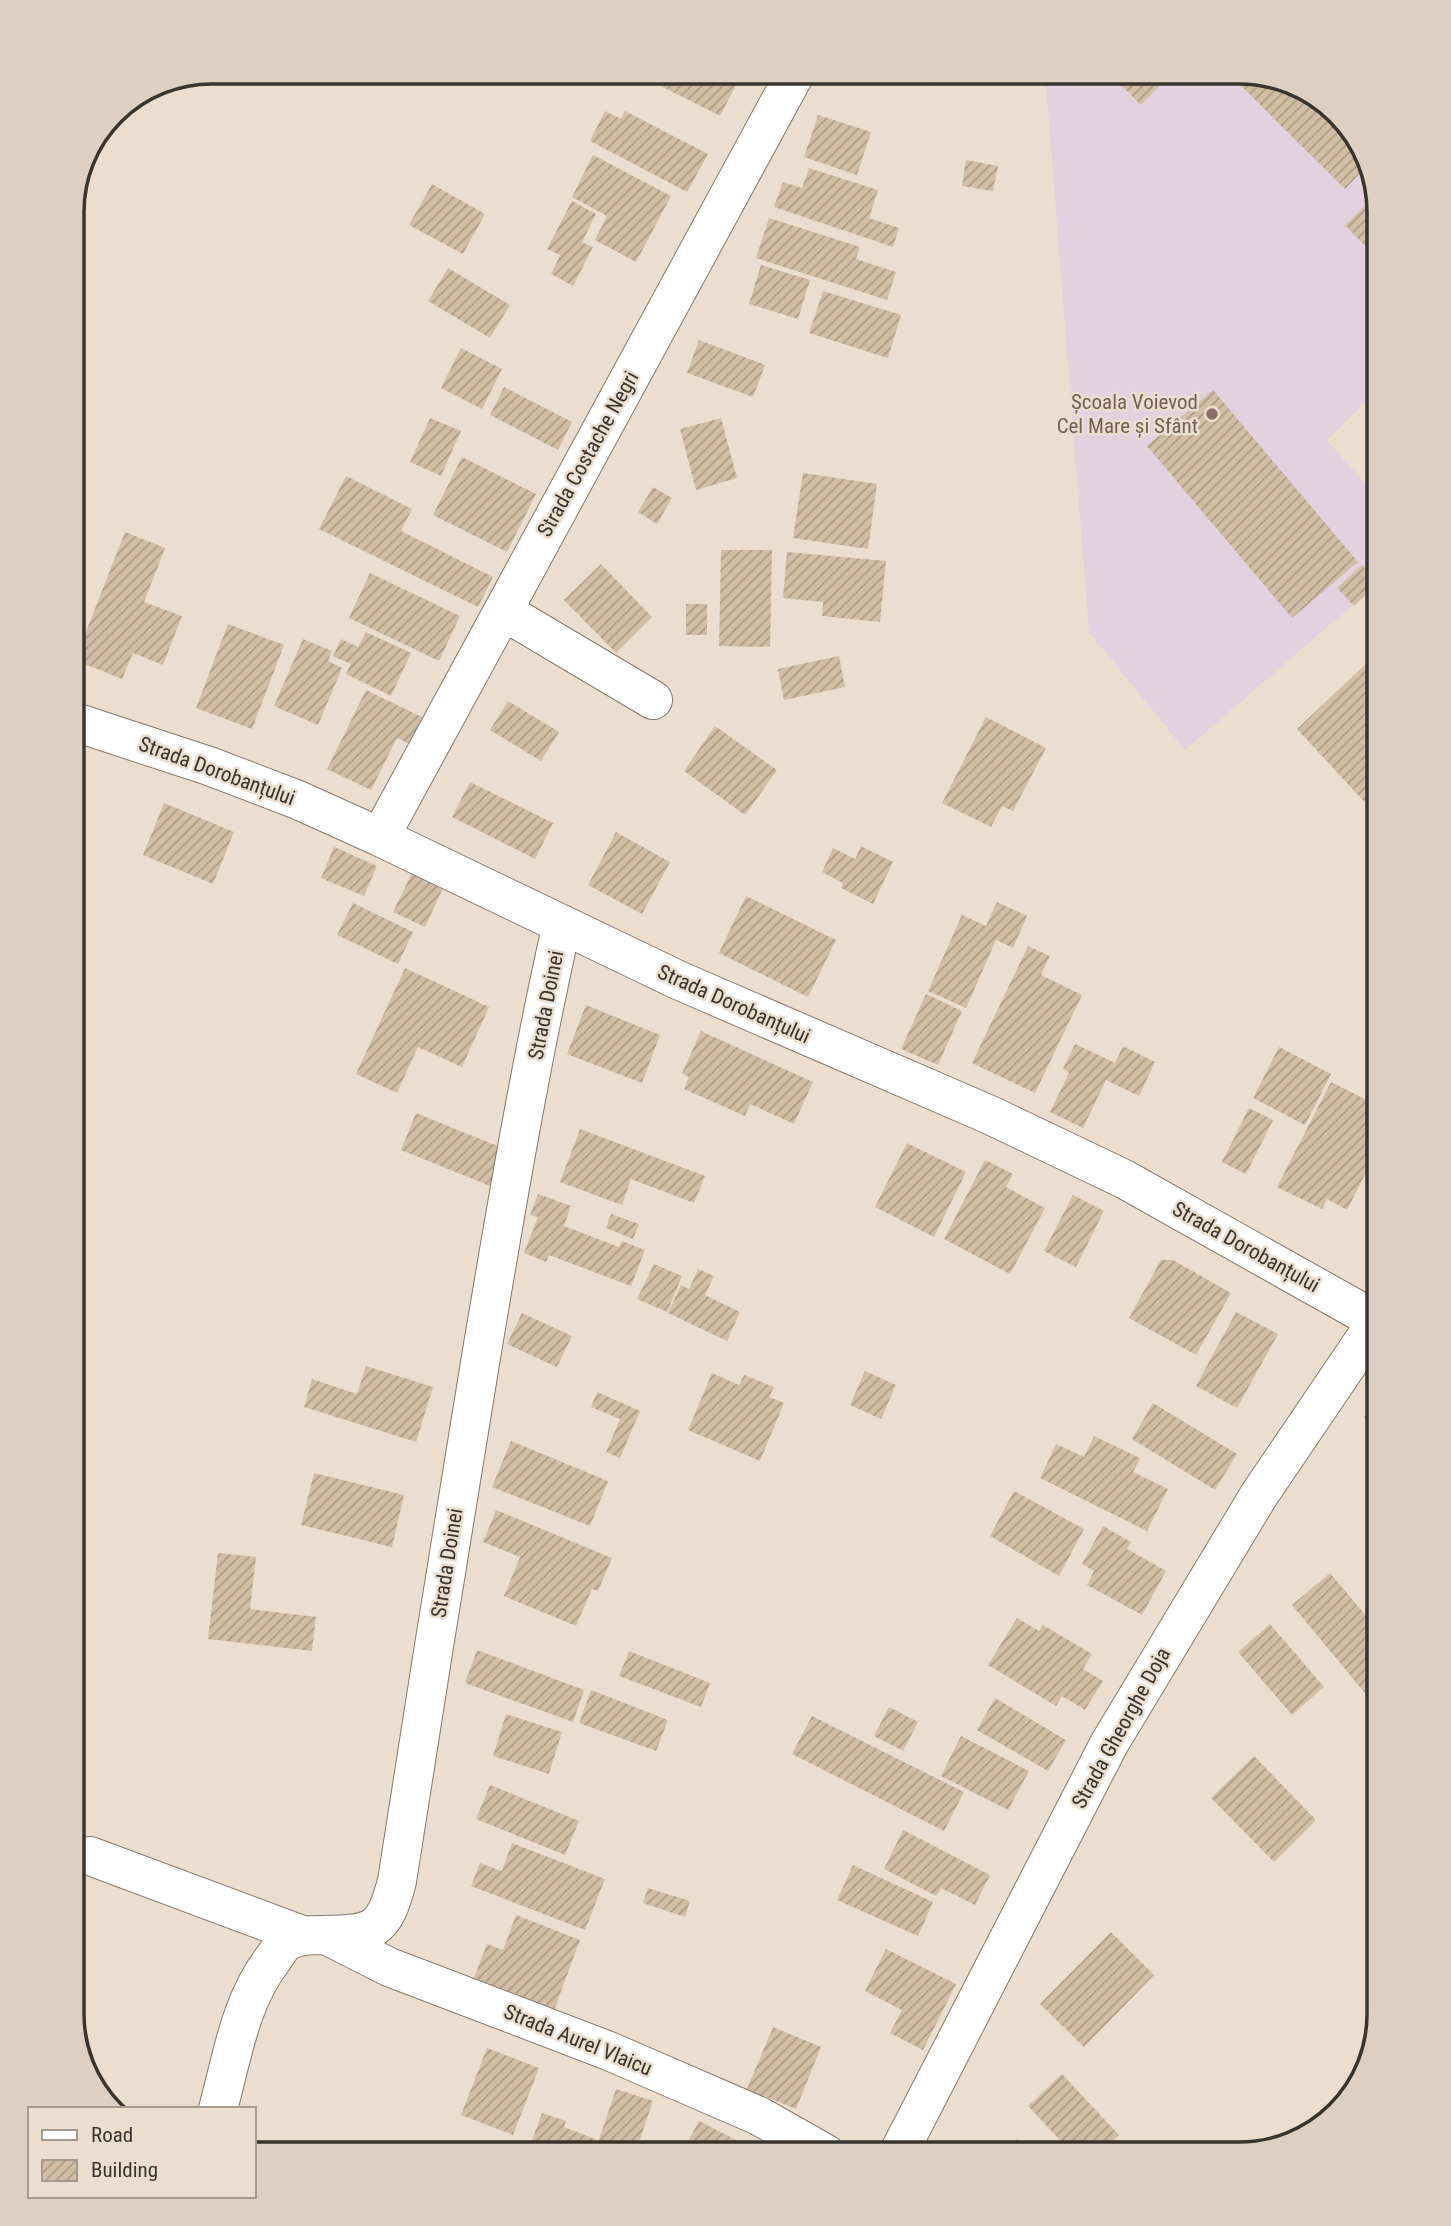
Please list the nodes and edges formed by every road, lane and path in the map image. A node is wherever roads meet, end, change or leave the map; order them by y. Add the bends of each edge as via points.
1 (789, 84) edge
2 (503, 611) junction
3 (653, 700) dead end
4 (84, 725) edge
5 (380, 837) junction
6 (562, 924) junction
7 (1367, 1313) edge
8 (1367, 1335) edge
9 (90, 1856) dead end
10 (314, 1935) junction
11 (219, 2107) edge
12 (805, 2142) edge
13 (904, 2142) edge

1 - 2 street, Strada Costache Negri
2 - 3 street
2 - 5 street, Strada Costache Negri
4 - 5 street, Strada Dorobanțului via 209,766
5 - 6 street, Strada Dorobanțului
6 - 7 street, Strada Dorobanțului via 678,980 990,1115 1112,1174
6 - 10 street, Strada Doinei via 501,1236 391,1906 381,1924 365,1932
8 - 13 street, Strada Gheorghe Doja via 1259,1495 1109,1744
9 - 10 street, Strada Aurel Vlaicu
10 - 11 street via 284,1943 262,1972 245,2007
10 - 12 street, Strada Aurel Vlaicu via 609,2051 759,2116

